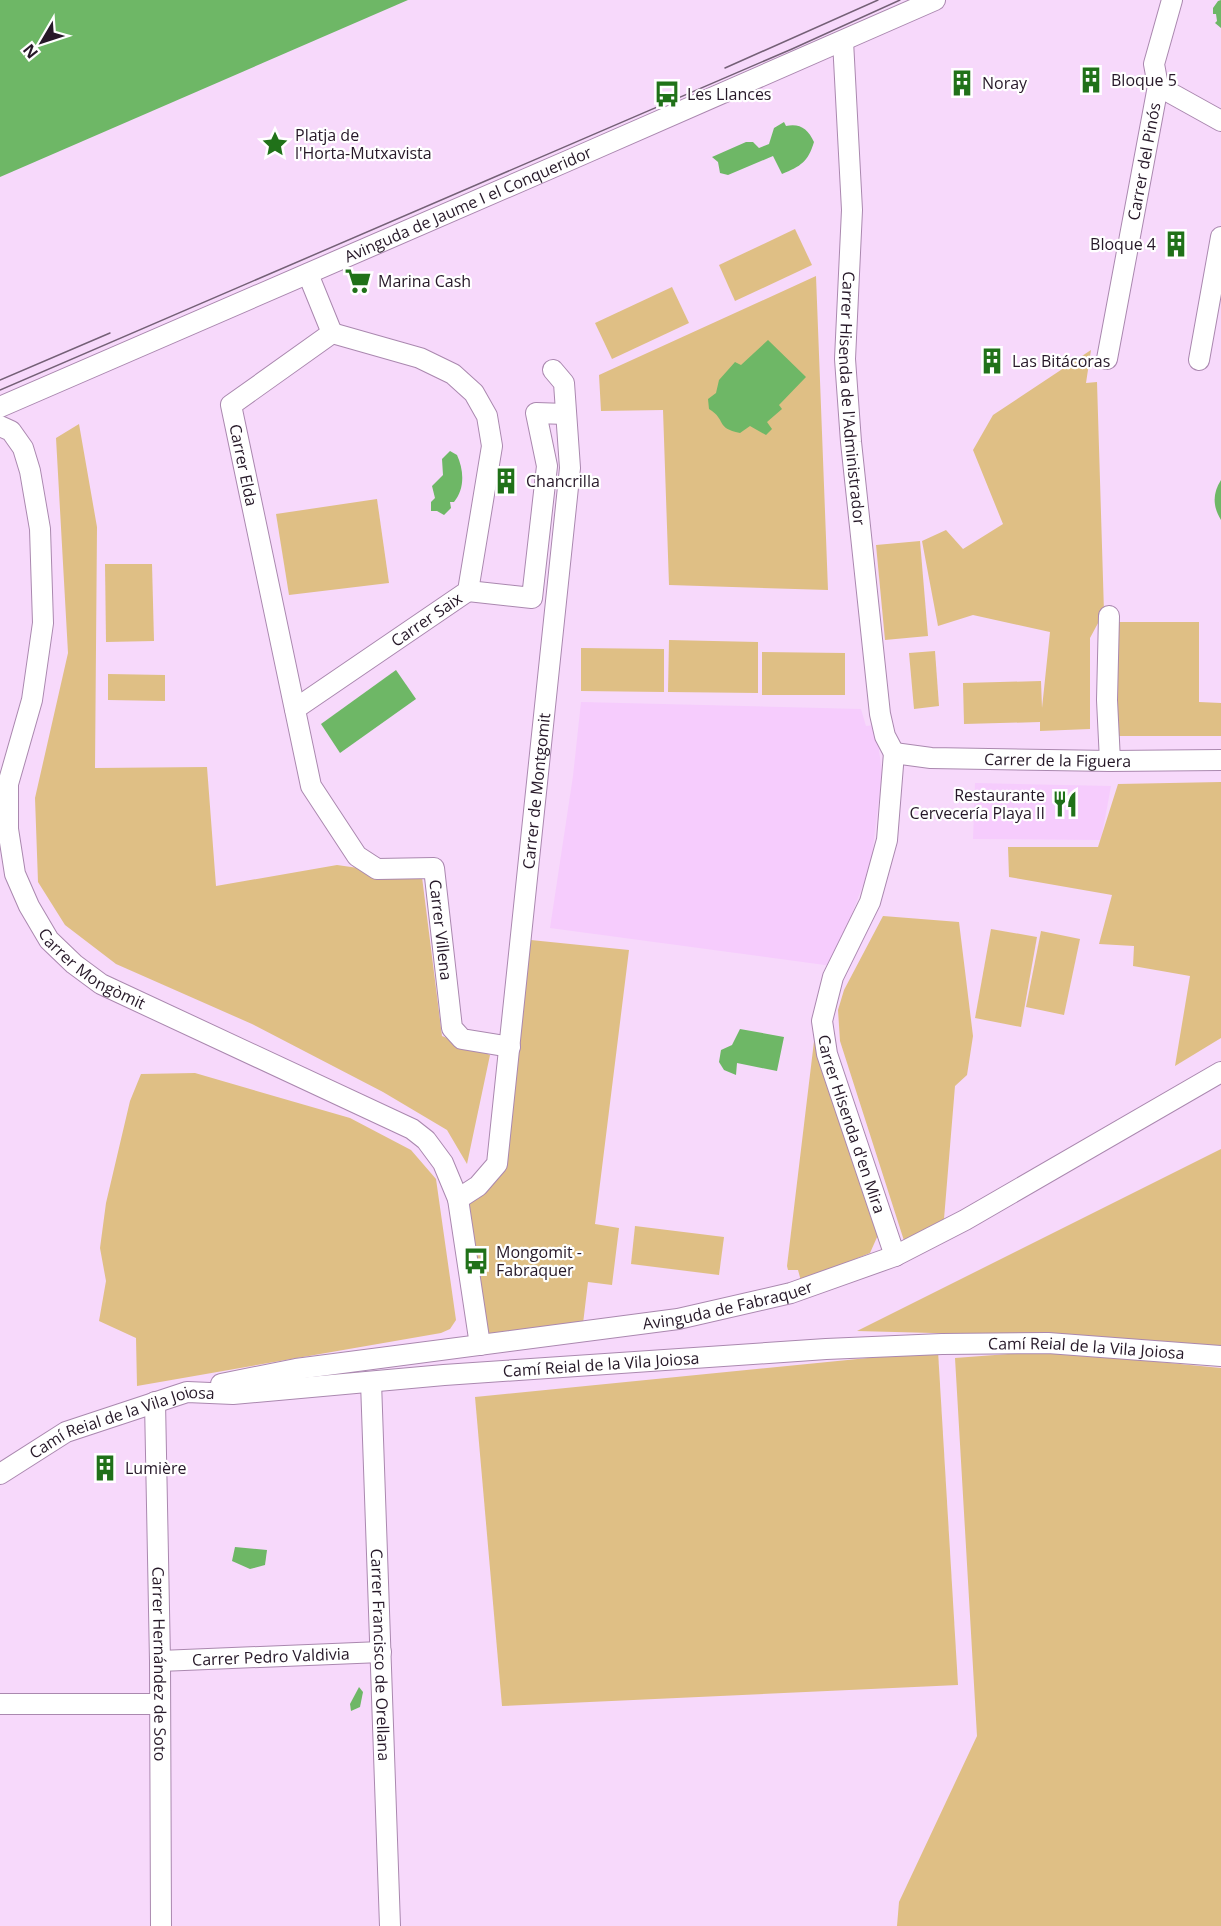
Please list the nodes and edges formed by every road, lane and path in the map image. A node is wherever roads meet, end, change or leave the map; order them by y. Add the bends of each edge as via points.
1 (935, 0) edge
2 (1172, 0) edge
3 (843, 41) junction
4 (1158, 86) junction
5 (1221, 121) edge
6 (1221, 237) edge
7 (308, 274) junction
8 (332, 333) junction
9 (1107, 359) dead end
10 (1199, 360) dead end
11 (553, 370) dead end
12 (32, 393) junction
13 (0, 406) edge
14 (566, 414) junction
15 (6, 429) edge
16 (468, 591) junction
17 (1109, 616) dead end
18 (295, 709) junction
19 (894, 753) junction
20 (1221, 760) edge
21 (1110, 761) junction
22 (510, 1047) junction
23 (1221, 1072) edge
24 (458, 1199) junction
25 (895, 1256) junction
26 (480, 1345) junction
27 (1221, 1356) edge
28 (297, 1379) junction
29 (371, 1382) junction
30 (155, 1402) junction
31 (0, 1474) edge
32 (381, 1652) junction
33 (160, 1661) junction
34 (0, 1704) edge
35 (160, 1704) junction
36 (161, 1926) edge
37 (390, 1926) edge

1 - 3 street, Avinguda de Jaume I el Conqueridor
2 - 4 street, Carrer del Pinós via 1154,64
3 - 7 street, Avinguda de Jaume I el Conqueridor
3 - 19 street, Carrer Hisenda de l'Administrador via 852,210 845,359 850,442 880,714
4 - 5 street
4 - 9 street, Carrer del Pinós
6 - 10 street
7 - 8 street
7 - 12 street, Avinguda de Jaume I el Conqueridor
8 - 16 street, Carrer Saix via 420,357 453,374 474,393 486,416 492,446
8 - 18 street, Carrer Elda via 231,405
11 - 14 street, Carrer de Montgomit via 564,383
12 - 13 street, Avinguda de Jaume I el Conqueridor
12 - 15 street
14 - 16 street via 536,413 547,466 532,598
14 - 22 street, Carrer de Montgomit via 570,468
15 - 24 street, Carrer Mongòmit via 23,448 30,471 40,529 43,623 32,700 8,784 8,829 15,874 48,940 101,984 412,1129 443,1163
16 - 18 street, Carrer Saix
17 - 21 street
18 - 22 street, Carrer Villena via 311,786 357,856 377,869 434,868 452,1028 462,1039
19 - 21 street, Carrer de la Figuera via 931,758
19 - 25 street, Carrer Hisenda d'en Mira via 887,840 870,902 833,977 822,1021 827,1054
20 - 21 street, Carrer de la Figuera
22 - 24 street, Carrer de Montgomit via 497,1164 478,1186
23 - 25 street, Avinguda de Fabraquer via 965,1220
24 - 26 street, Carrer Mongòmit
25 - 26 street, Avinguda de Fabraquer via 791,1293 678,1319
26 - 28 street, Avinguda de Fabraquer
27 - 29 street, Camí Reial de la Vila Joiosa via 1048,1343 942,1344
28 - 29 street, Camí Reial de la Vila Joiosa
28 - 30 street, Camí Reial de la Vila Joiosa via 233,1394 186,1392
29 - 32 street, Carrer Francisco de Orellana
30 - 31 street, Camí Reial de la Vila Joiosa via 66,1432
30 - 33 street, Carrer Hernández de Soto
32 - 33 street, Carrer Pedro Valdivia
32 - 37 street, Carrer Francisco de Orellana
33 - 35 street, Carrer Hernández de Soto
34 - 35 street
35 - 36 street, Carrer Hernández de Soto

